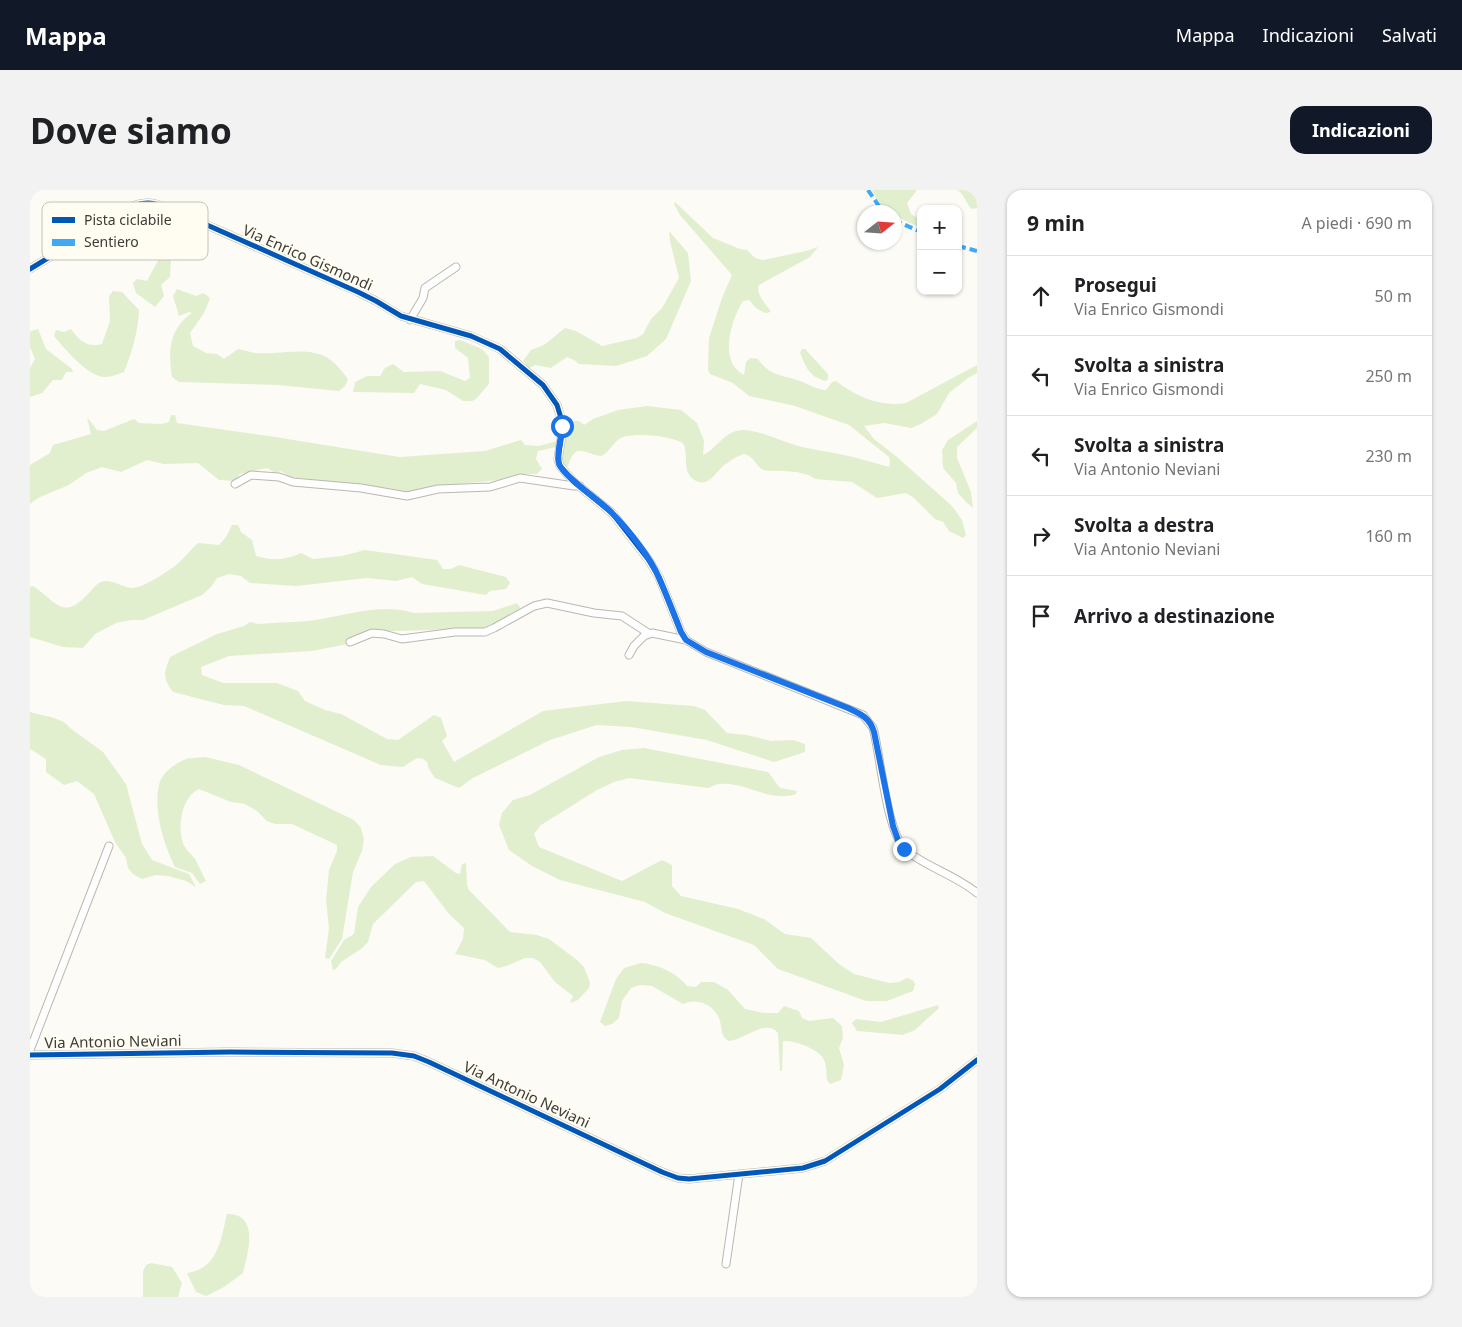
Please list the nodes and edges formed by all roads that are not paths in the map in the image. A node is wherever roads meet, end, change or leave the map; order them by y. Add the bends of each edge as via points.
1 (208, 225) edge
2 (44, 260) edge
3 (456, 267) dead end
4 (30, 269) edge
5 (410, 320) junction
6 (235, 484) dead end
7 (581, 486) junction
8 (648, 633) junction
9 (686, 640) junction
10 (350, 642) dead end
11 (629, 655) dead end
12 (109, 846) dead end
13 (977, 893) edge
14 (30, 1050) edge
15 (30, 1055) edge
16 (977, 1060) edge
17 (739, 1174) junction
18 (726, 1264) dead end

1 - 5 street, Via Enrico Gismondi via 358,292
2 - 4 street, Via Enrico Gismondi
3 - 5 street via 425,288
5 - 7 street, Via Enrico Gismondi via 483,341 500,349 536,378 559,412 562,426 560,465
6 - 7 street via 251,475 407,496 438,489 490,487 520,478
7 - 9 street, Via Enrico Gismondi via 612,513 648,558
8 - 9 street
8 - 10 street via 622,616 547,603 534,606 485,632 455,632 402,639 372,634
8 - 11 street
9 - 13 street via 706,652 867,718 874,732 899,842 908,852
12 - 14 street via 84,903
15 - 17 street, Via Antonio Neviani via 404,1054 429,1062 670,1176 689,1179
16 - 17 street, Via Antonio Neviani via 940,1089 831,1159 807,1167
17 - 18 street

